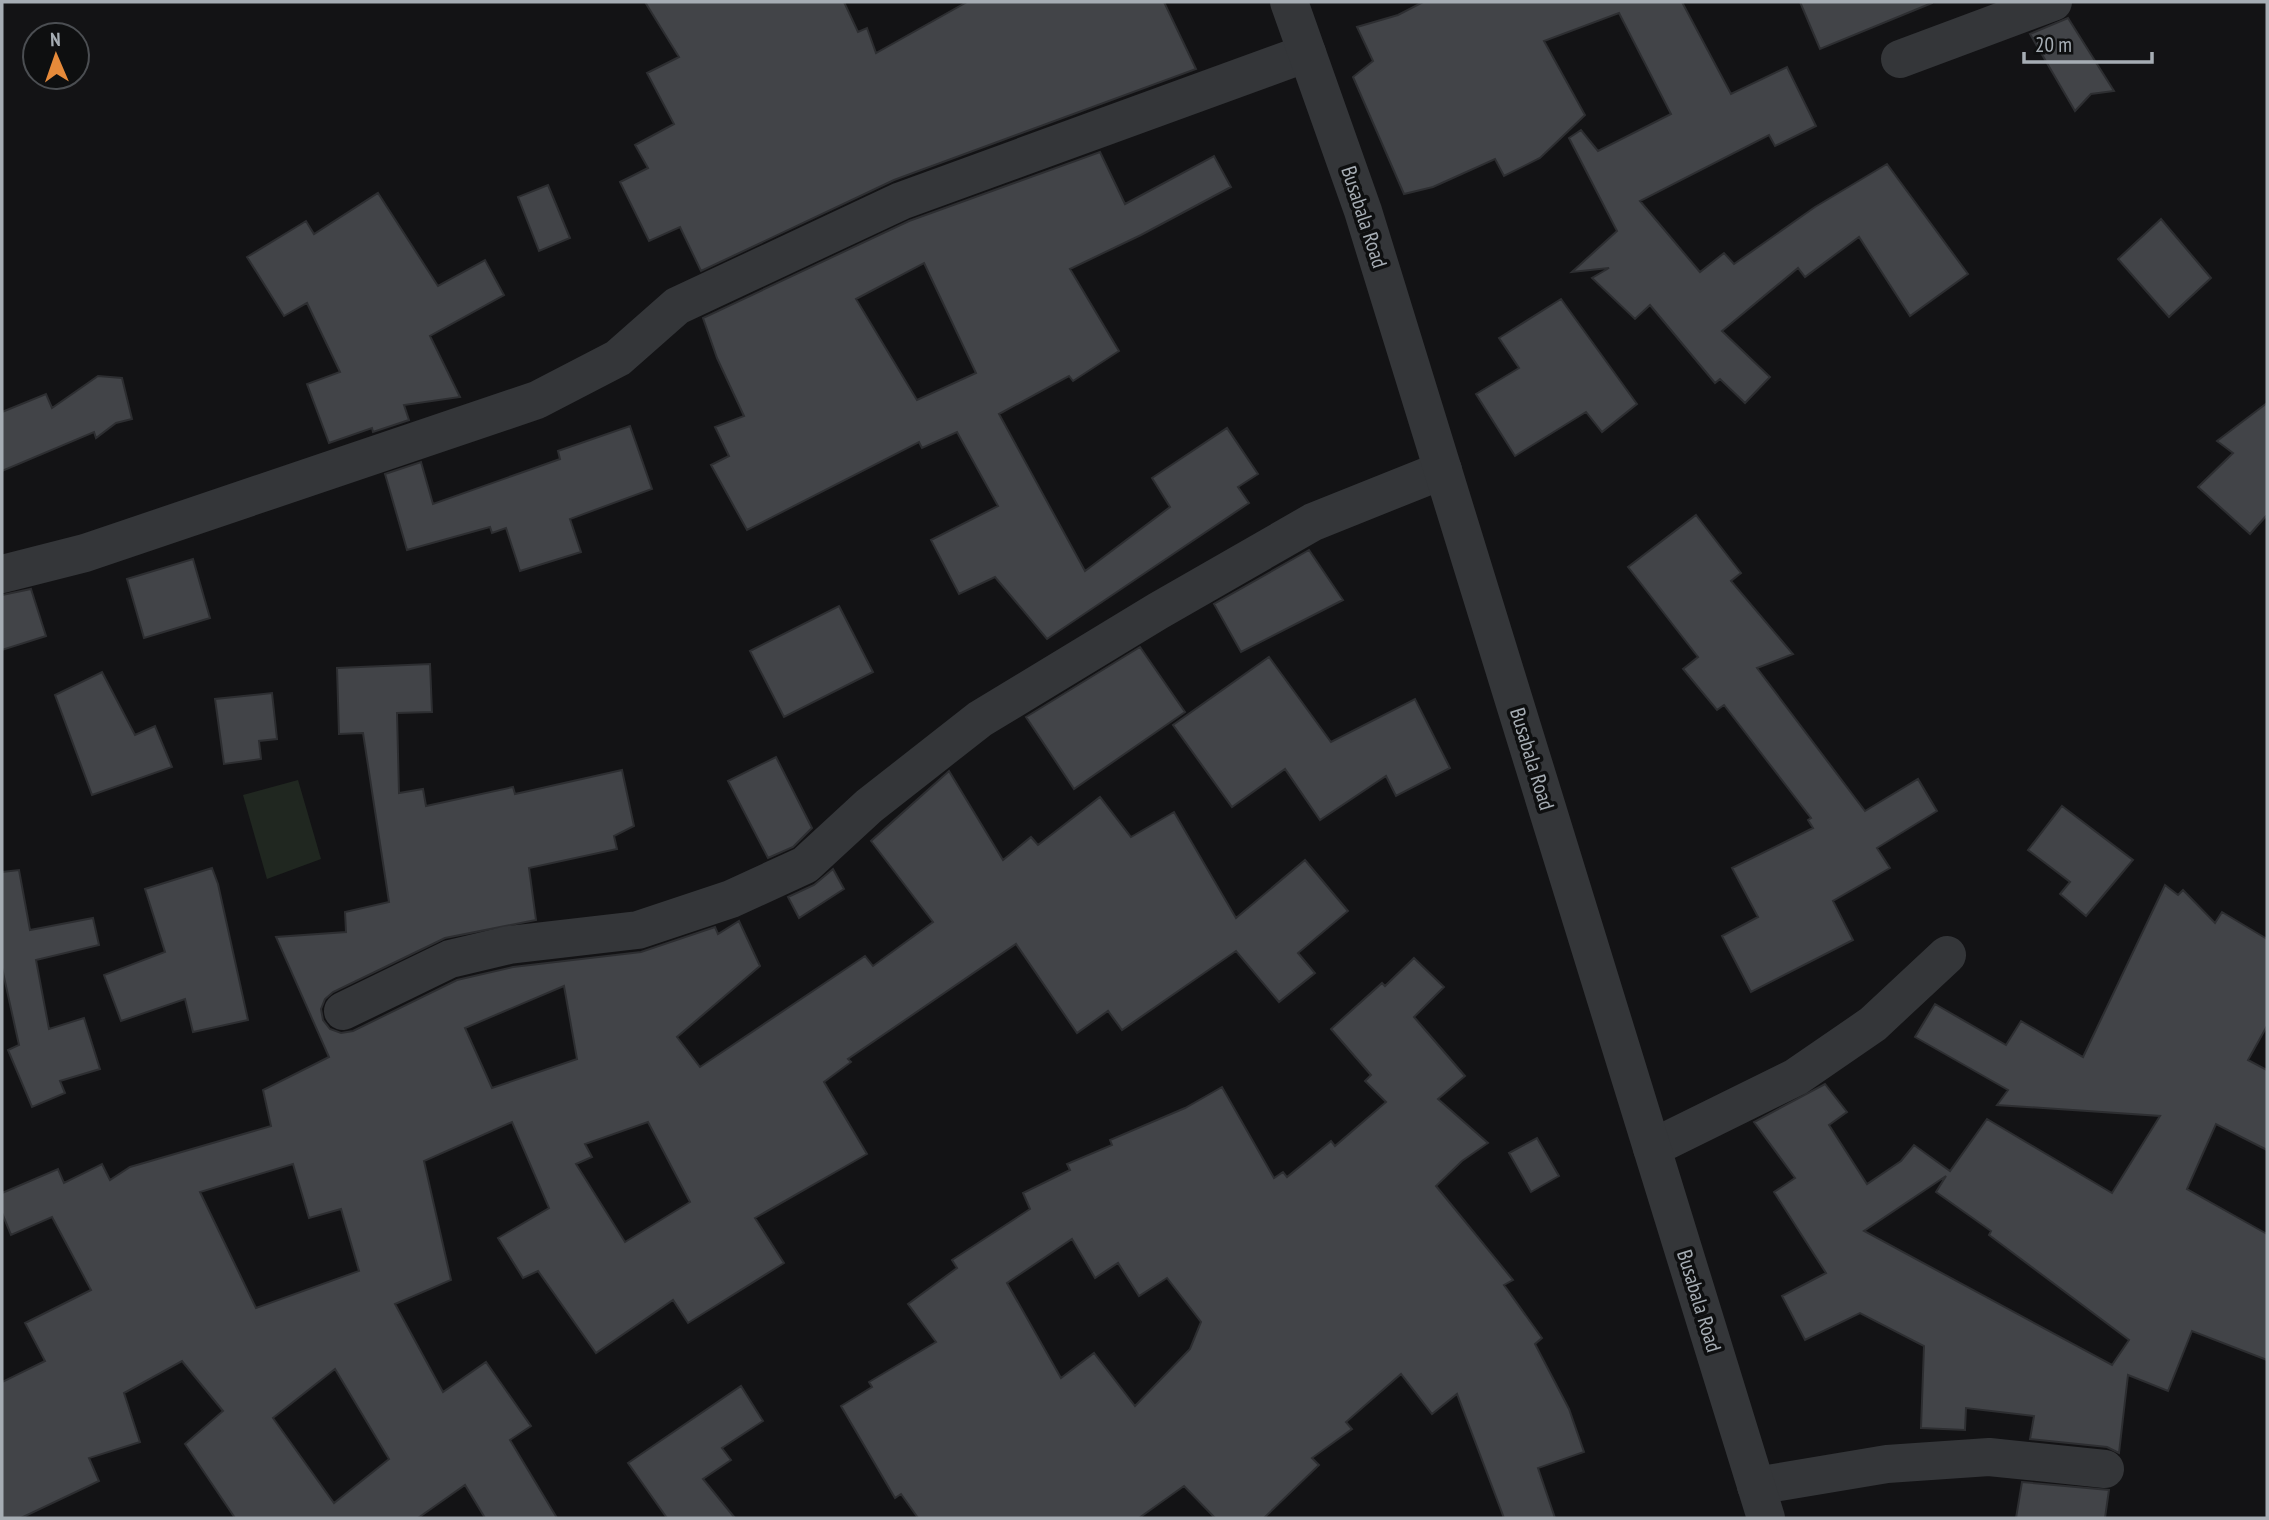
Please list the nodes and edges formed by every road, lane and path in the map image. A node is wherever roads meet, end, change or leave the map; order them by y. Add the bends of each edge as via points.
1 (1289, 2) edge
2 (2053, 2) edge
3 (1307, 53) junction
4 (1900, 60) dead end
5 (1443, 470) junction
6 (2, 574) edge
7 (1947, 955) dead end
8 (343, 1011) dead end
9 (1652, 1148) junction
10 (2105, 1469) dead end
11 (1761, 1502) edge

1 - 3 street, Busabala Road
2 - 4 street
3 - 5 street, Busabala Road via 1363,211
3 - 6 street via 901,201 677,306 618,358 537,400 85,552
5 - 8 street via 1313,522 980,719 869,806 805,865 731,899 638,930 509,946 450,959
5 - 9 street, Busabala Road
7 - 9 street via 1873,1024 1796,1077
9 - 11 street, Busabala Road
10 - 11 street via 1989,1457 1886,1464

